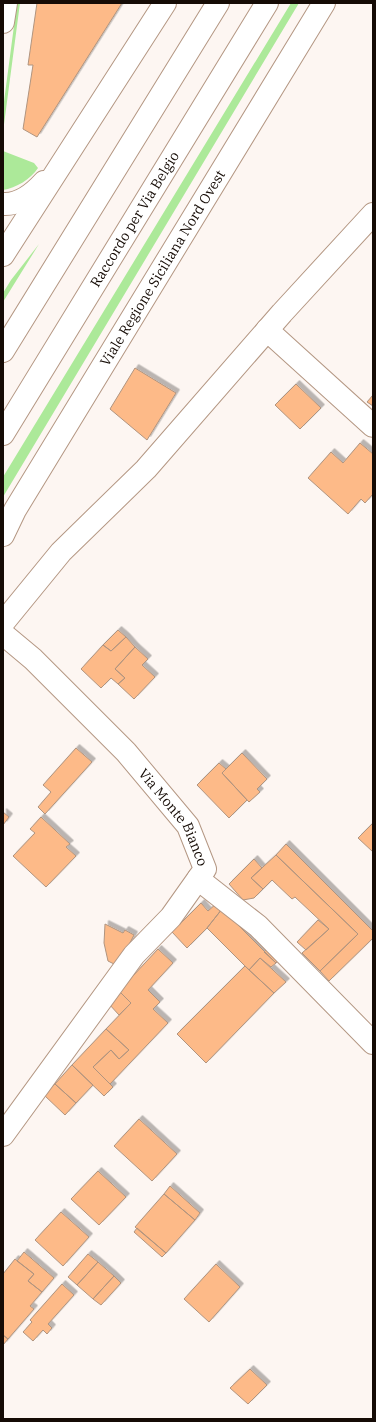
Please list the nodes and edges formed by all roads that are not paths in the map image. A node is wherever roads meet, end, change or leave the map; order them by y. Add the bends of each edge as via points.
1 (6, 3) edge
2 (165, 3) edge
3 (218, 3) edge
4 (266, 3) edge
5 (324, 3) edge
6 (3, 22) edge
7 (60, 165) junction
8 (3, 204) edge
9 (373, 214) edge
10 (3, 255) edge
11 (267, 330) junction
12 (3, 351) edge
13 (373, 426) edge
14 (3, 434) edge
15 (3, 535) edge
16 (3, 623) edge
17 (3, 634) edge
18 (198, 879) junction
19 (371, 1037) edge
20 (9, 1112) edge
21 (3, 1135) edge

1 - 6 main road
2 - 7 main road
3 - 12 main road
4 - 14 main road, Raccordo per Via Belgio
5 - 15 main road, Viale Regione Siciliana Nord Ovest via 19,504
7 - 8 main road via 30,195 16,202
7 - 10 main road
9 - 11 main road
11 - 13 main road
11 - 16 main road via 146,469 62,552
17 - 18 main road, Via Monte Bianco via 33,659 126,752 188,826 205,869
18 - 19 main road via 258,926
18 - 20 main road, Via Monte Bianco via 171,918 134,955
20 - 21 main road, Via Monte Bianco

